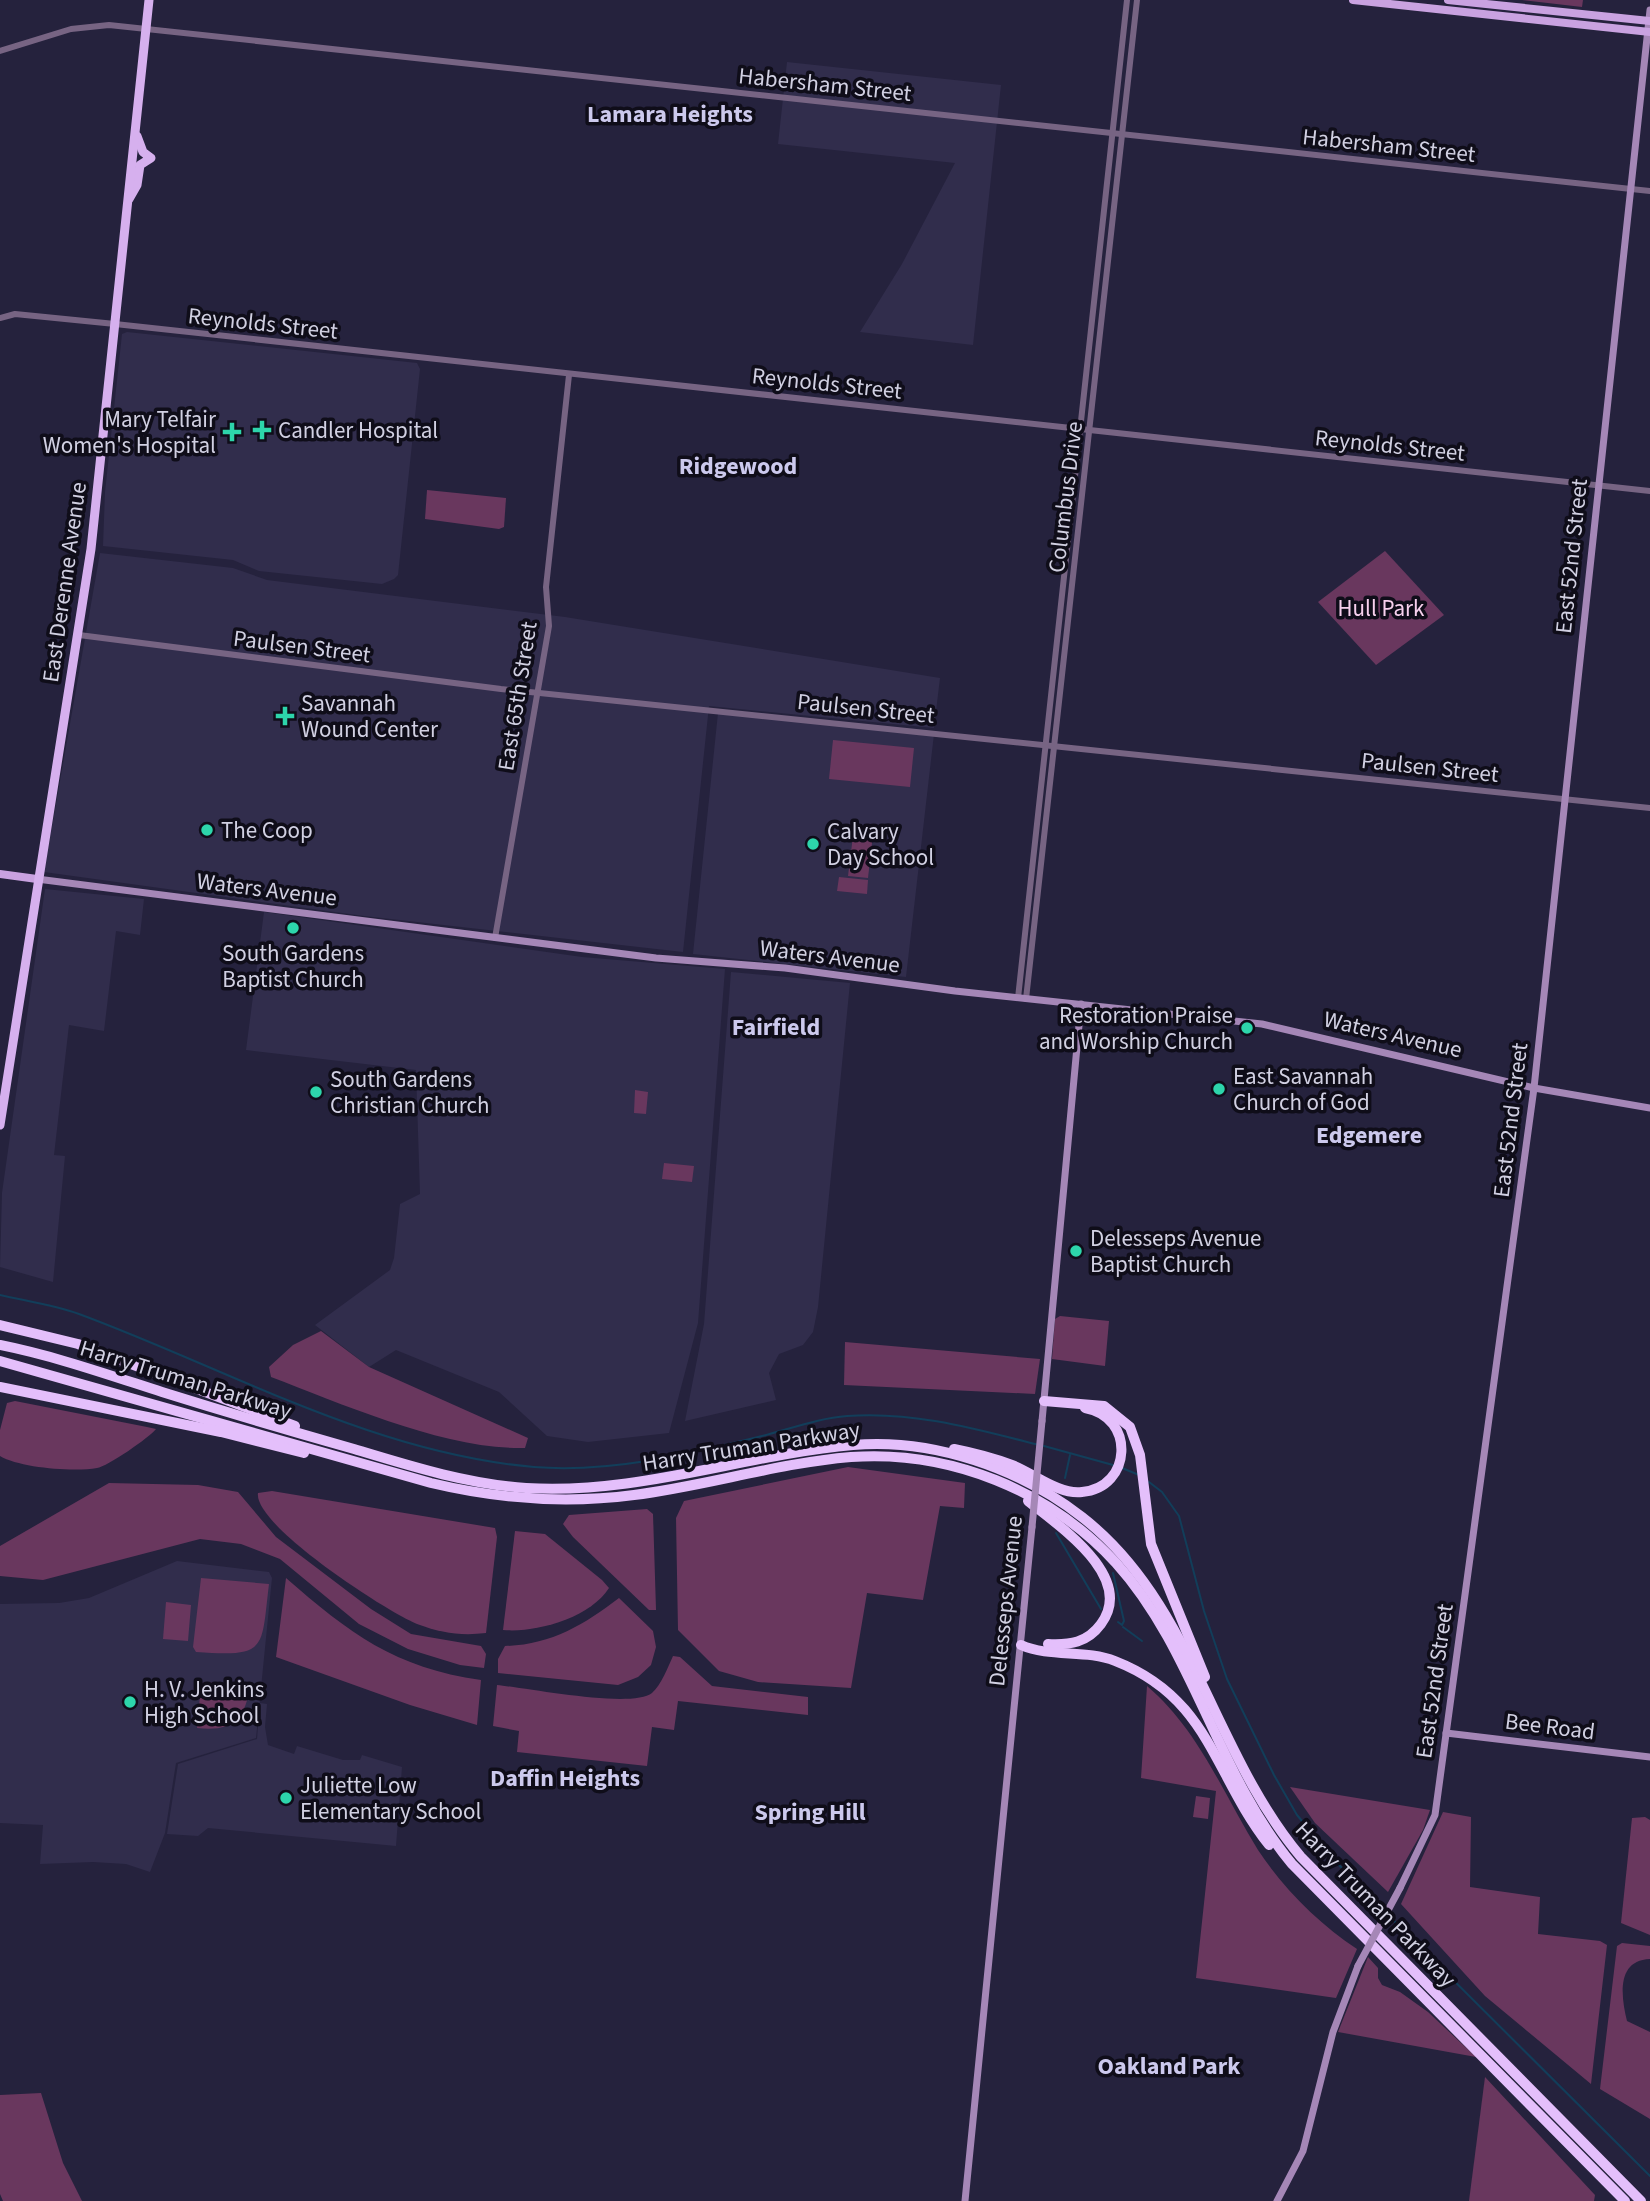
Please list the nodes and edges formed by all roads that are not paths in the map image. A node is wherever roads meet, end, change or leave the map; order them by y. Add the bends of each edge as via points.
1 (149, 0) edge
2 (1127, 0) edge
3 (1137, 0) edge
4 (1353, 0) edge
5 (1448, 0) edge
6 (1650, 10) edge
7 (1649, 21) edge
8 (146, 29) junction
9 (1649, 32) edge
10 (0, 51) edge
11 (135, 132) junction
12 (1113, 133) junction
13 (1123, 134) junction
14 (1630, 189) junction
15 (1650, 191) edge
16 (128, 201) junction
17 (0, 318) edge
18 (115, 324) junction
19 (569, 375) junction
20 (1080, 429) junction
21 (1091, 430) junction
22 (1598, 485) junction
23 (1650, 491) edge
24 (79, 635) junction
25 (538, 693) junction
26 (1051, 745) junction
27 (1566, 799) junction
28 (1650, 808) edge
29 (0, 874) edge
30 (37, 879) junction
31 (495, 938) junction
32 (1022, 998) junction
33 (1081, 1004) junction
34 (1534, 1088) junction
35 (1650, 1108) edge
36 (0, 1125) edge
37 (0, 1325) edge
38 (3, 1345) edge
39 (2, 1362) edge
40 (2, 1388) edge
41 (1044, 1401) junction
42 (856, 1445) junction
43 (367, 1453) junction
44 (979, 1473) junction
45 (485, 1494) junction
46 (1021, 1645) junction
47 (1446, 1733) junction
48 (1236, 1752) junction
49 (1650, 1757) edge
50 (1320, 1893) junction
51 (1463, 2022) junction
52 (1650, 2200) edge
53 (965, 2201) edge
54 (1277, 2201) edge
55 (1623, 2201) edge
56 (1641, 2201) edge

1 - 8 highway, East Derenne Avenue
2 - 12 street, Columbus Drive
3 - 13 street, Columbus Drive
4 - 9 main road
5 - 7 main road
6 - 7 main road, East 52nd Street
7 - 9 main road, East 52nd Street
8 - 10 street, Habersham Street via 85,26
8 - 11 highway, East Derenne Avenue
8 - 12 street, Habersham Street
9 - 14 main road, East 52nd Street
11 - 16 highway, East Derenne Avenue
11 - 16 highway via 150,158 140,165
12 - 13 street, Habersham Street
12 - 20 street, Columbus Drive
13 - 14 street, Habersham Street
13 - 21 street, Columbus Drive
14 - 15 street, Habersham Street
14 - 22 main road, East 52nd Street
16 - 18 highway, East Derenne Avenue
17 - 18 street, Reynolds Street via 15,314
18 - 19 street, Reynolds Street
18 - 24 highway, East Derenne Avenue
19 - 20 street, Reynolds Street
19 - 25 street, East 65th Street via 547,587 549,626
20 - 21 street, Reynolds Street
20 - 26 street, Columbus Drive
21 - 22 street, Reynolds Street
21 - 26 street, Columbus Drive
22 - 23 street, Reynolds Street
22 - 27 main road, East 52nd Street
24 - 25 street, Paulsen Street
24 - 30 highway, East Derenne Avenue
25 - 26 street, Paulsen Street
25 - 31 street, East 65th Street
26 - 27 street, Paulsen Street
26 - 32 street, Columbus Drive
27 - 28 street, Paulsen Street
27 - 34 main road, East 52nd Street
29 - 30 main road, Waters Avenue
30 - 31 main road, Waters Avenue
30 - 36 highway, East Derenne Avenue
31 - 32 main road, Waters Avenue
32 - 33 main road, Waters Avenue
33 - 34 main road, Waters Avenue via 1262,1024
33 - 41 main road, Delesseps Avenue
34 - 35 main road, Waters Avenue
34 - 47 main road, East 52nd Street
37 - 43 highway via 99,1351
38 - 43 highway, Harry Truman Parkway
39 - 45 highway, Harry Truman Parkway via 431,1483
40 - 45 highway via 221,1432 406,1481
41 - 42 highway via 1105,1415 1117,1430 1121,1449 1110,1480 1078,1493 981,1454 907,1442
41 - 46 main road, Delesseps Avenue, bridge
41 - 48 highway via 1104,1406 1130,1427 1140,1455 1151,1544
42 - 43 highway, Harry Truman Parkway via 633,1484 558,1489 460,1478
42 - 48 highway, Harry Truman Parkway via 926,1449 982,1463 1044,1491 1084,1518 1126,1558 1161,1605
44 - 45 highway, Harry Truman Parkway via 925,1460 868,1456 615,1497 558,1500
44 - 46 highway via 1027,1500 1093,1556 1109,1592 1105,1619 1084,1640
44 - 50 highway, Harry Truman Parkway via 1062,1515 1130,1580 1165,1635 1258,1819
46 - 50 highway via 1111,1660 1163,1686 1194,1718 1254,1826 1276,1854
46 - 53 main road, Delesseps Avenue
47 - 49 main road, Bee Road
47 - 54 main road, East 52nd Street, bridge via 1435,1815 1358,1966 1333,2032 1303,2151
48 - 51 highway, Harry Truman Parkway via 1268,1813 1295,1850
50 - 55 highway, Harry Truman Parkway
51 - 52 highway
51 - 56 highway, Harry Truman Parkway

